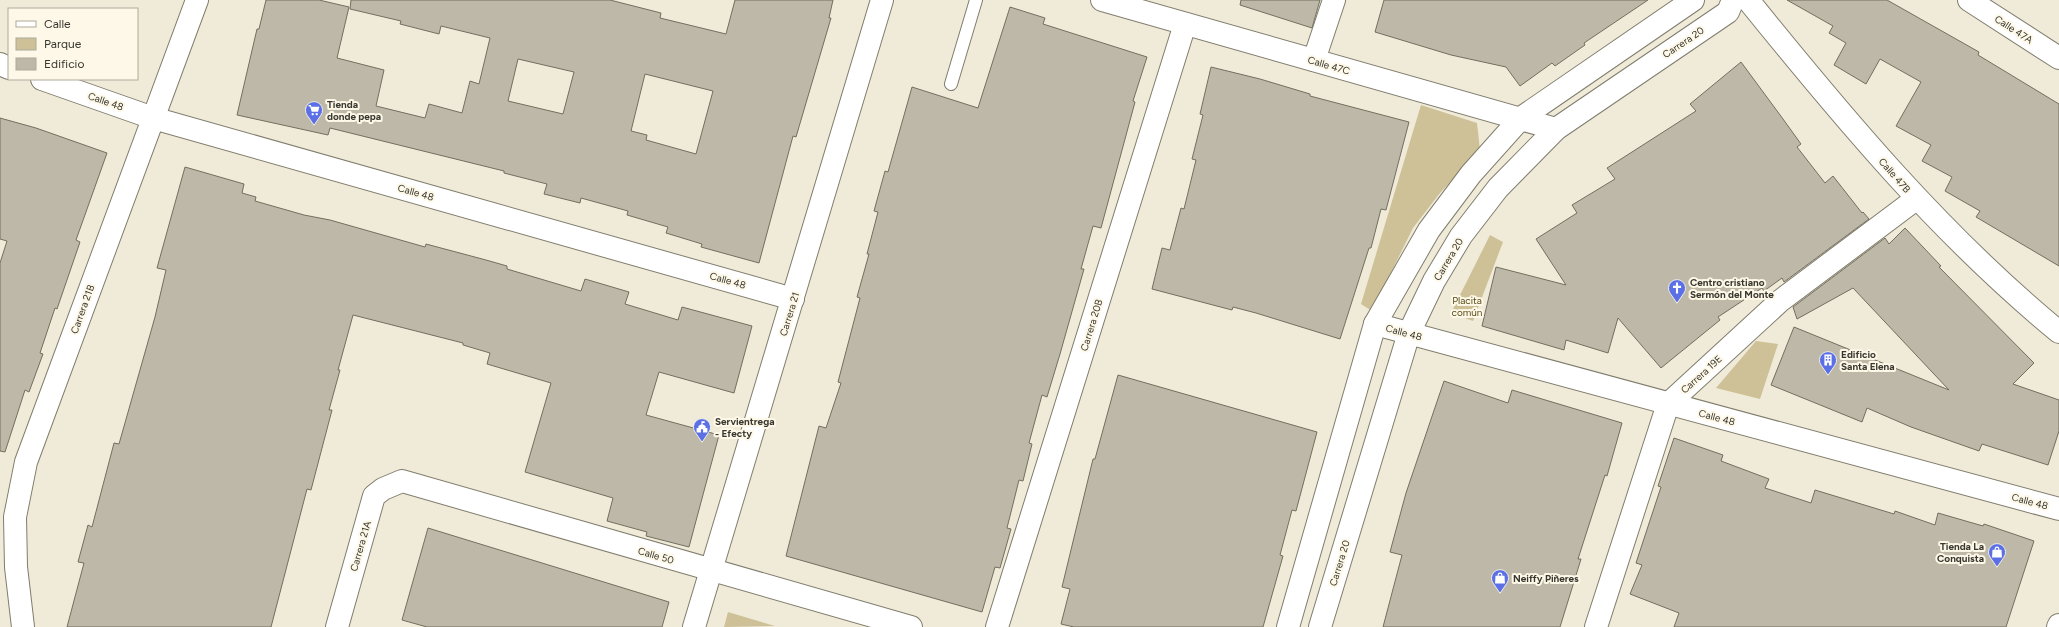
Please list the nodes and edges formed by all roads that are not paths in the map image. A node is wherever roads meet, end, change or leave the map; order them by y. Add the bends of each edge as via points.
1 (197, 0) edge
2 (882, 0) edge
3 (976, 0) edge
4 (1102, 0) edge
5 (1334, 0) edge
6 (1693, 0) edge
7 (1733, 0) edge
8 (1748, 0) edge
9 (1969, 0) edge
10 (1185, 24) junction
11 (2059, 58) edge
12 (1314, 60) junction
13 (45, 80) edge
14 (951, 84) dead end
15 (153, 118) junction
16 (1522, 118) junction
17 (1556, 129) junction
18 (1916, 199) junction
19 (793, 299) junction
20 (1375, 324) junction
21 (2059, 332) edge
22 (1409, 333) junction
23 (1668, 404) junction
24 (402, 481) joint
25 (2059, 509) edge
26 (711, 570) junction
27 (881, 622) edge
28 (23, 627) edge
29 (337, 627) edge
30 (694, 627) edge
31 (912, 627) edge
32 (997, 627) edge
33 (1288, 627) edge
34 (1320, 627) edge
35 (1596, 627) edge

1 - 15 street, Carrera 21B
2 - 19 street, Carrera 21
3 - 14 lane
4 - 10 street, Calle 47C
5 - 12 street
6 - 16 street
7 - 17 street, Carrera 20 via 1728,12
8 - 18 street, Calle 47B via 1826,97
9 - 11 street, Calle 47A
10 - 12 street, Calle 47C
10 - 32 street, Carrera 20B
12 - 16 street, Calle 47C
13 - 15 street, Calle 48
15 - 19 street, Calle 48
15 - 28 street, Carrera 21B via 26,462 16,517 16,567
16 - 17 street, Calle 47C
16 - 20 street via 1471,174 1429,230
17 - 22 street, Carrera 20 via 1498,188 1461,236 1434,282
18 - 21 street, Calle 47B via 2020,300
18 - 23 street, Carrera 19E via 1780,301
19 - 26 street, Carrera 21
20 - 22 street, Calle 48
20 - 33 street
22 - 23 street, Calle 48
22 - 34 street, Carrera 20
23 - 25 street, Calle 48
23 - 35 street, Carrera 19E
24 - 26 street, Calle 50
24 - 29 street, Carrera 21A via 374,496
26 - 27 street, Calle 50
26 - 30 street, Carrera 21
27 - 31 street, Calle 50

